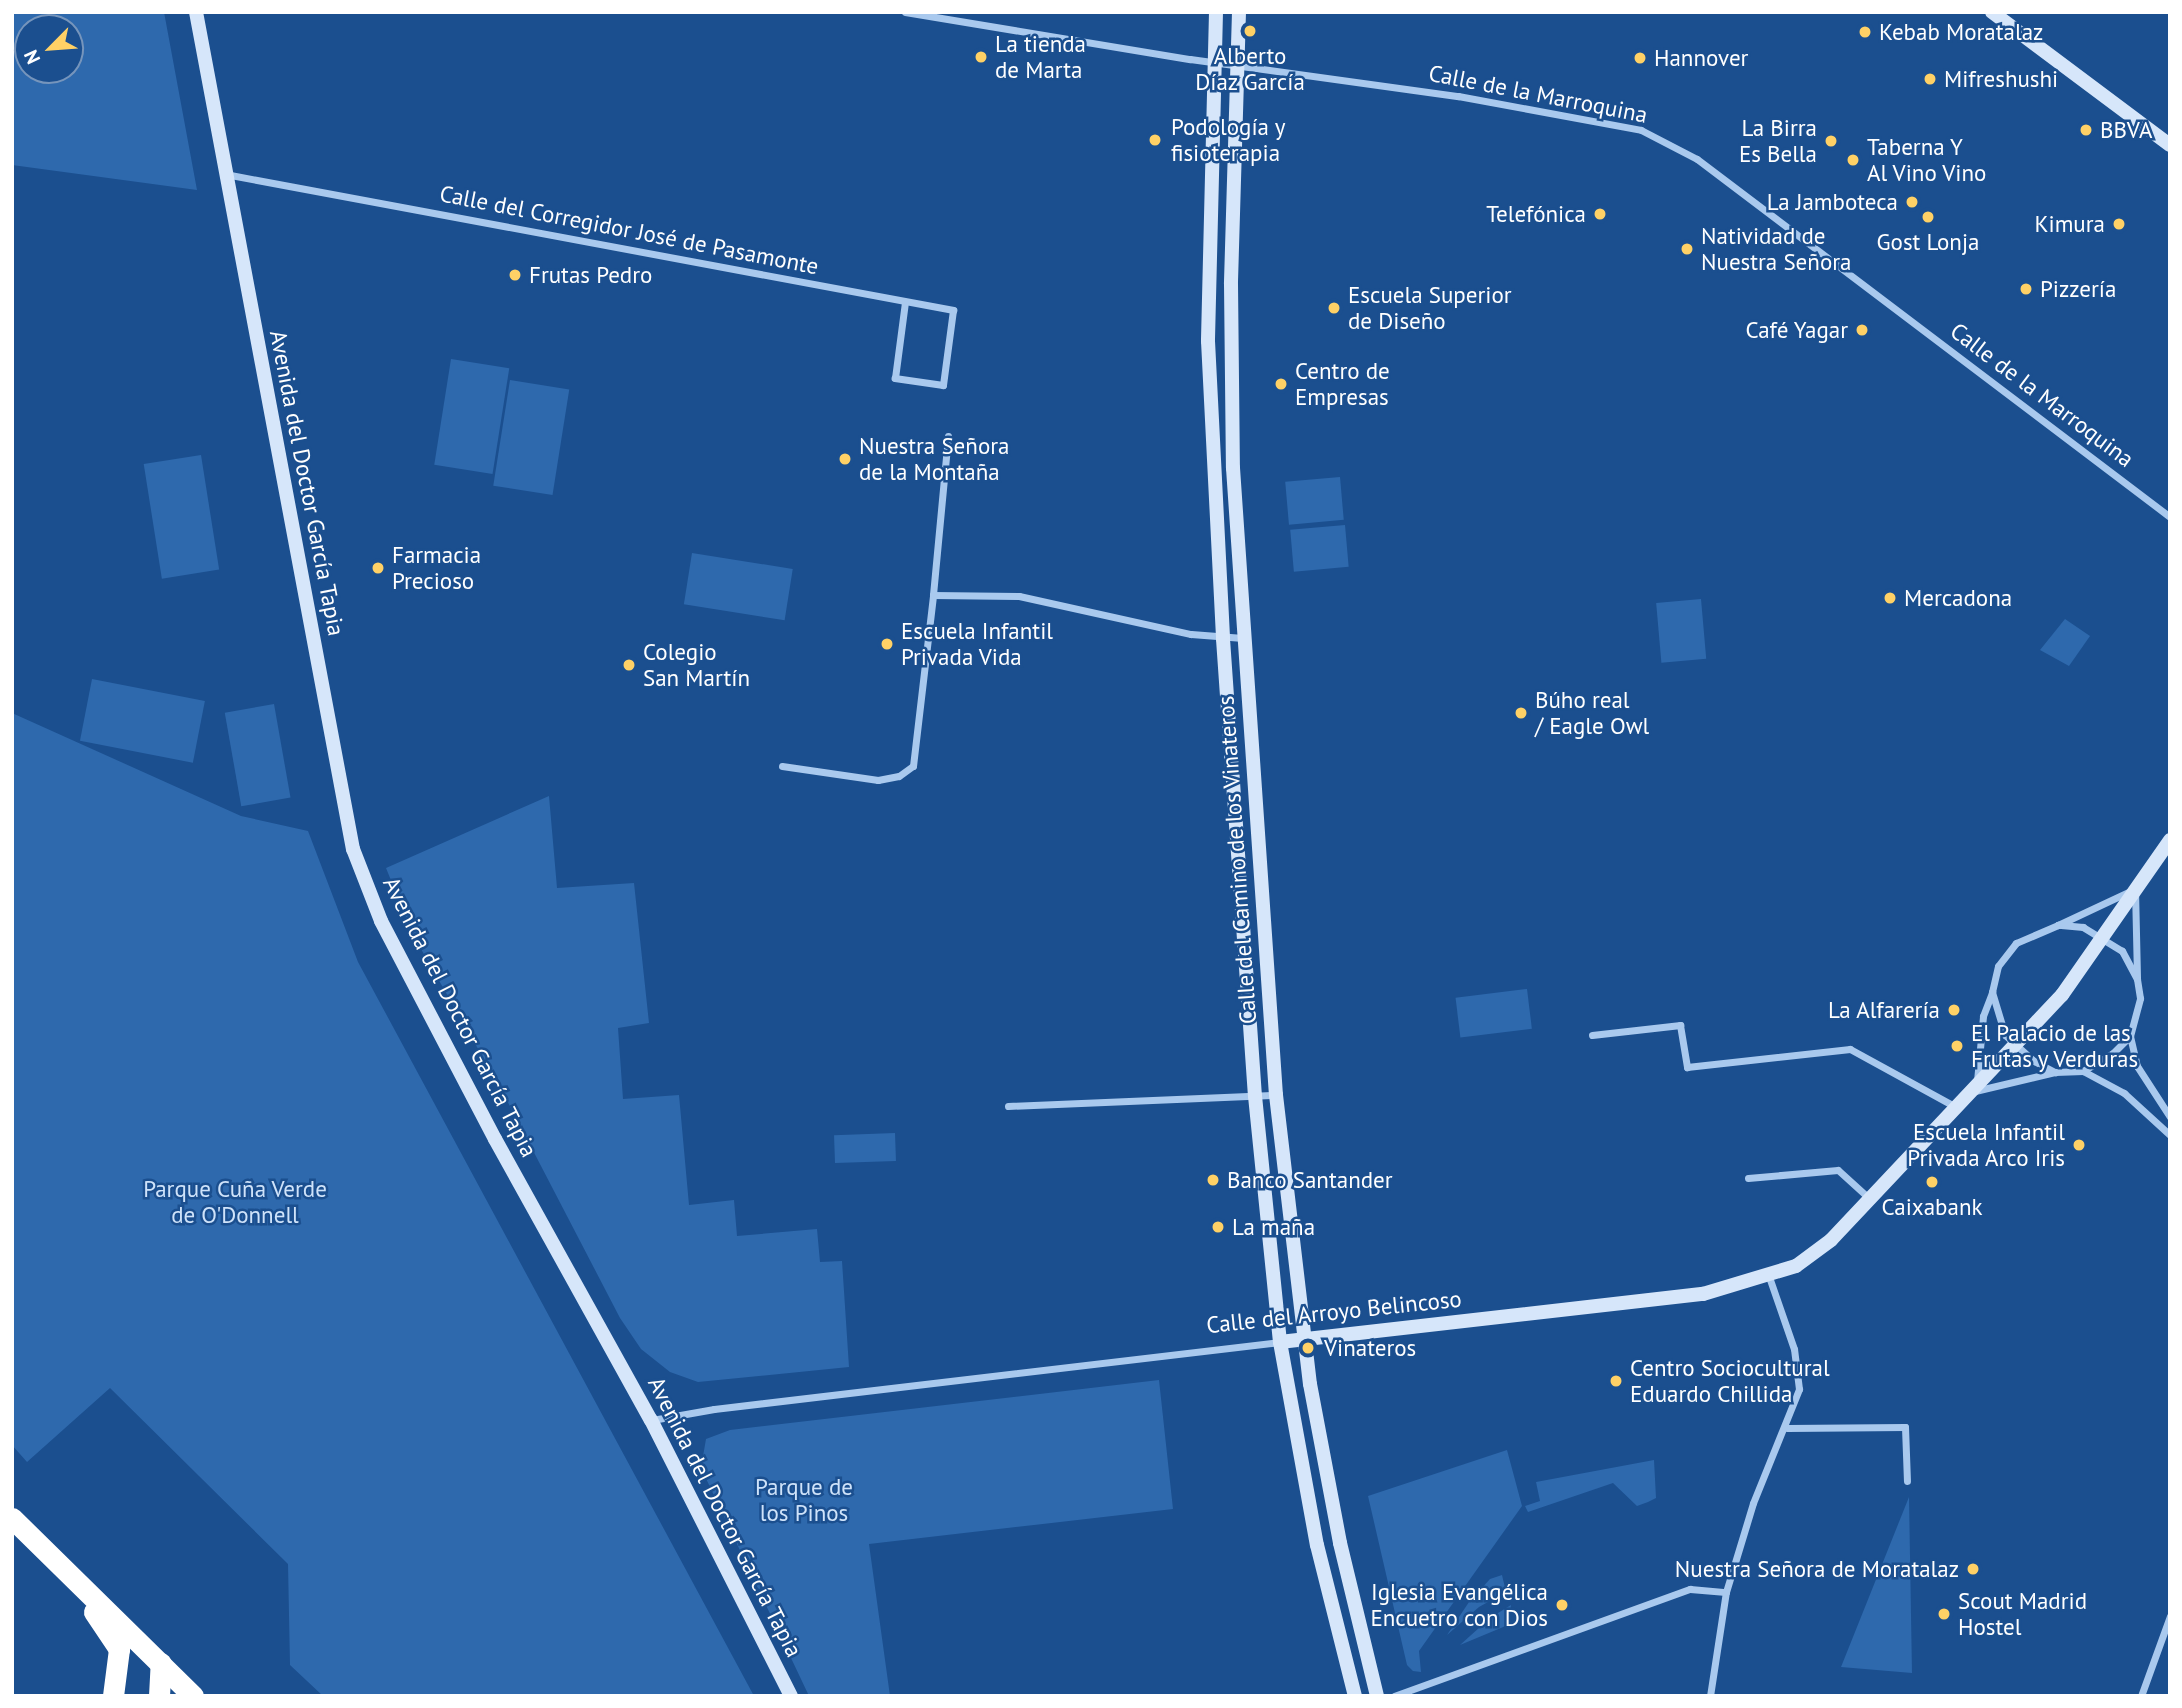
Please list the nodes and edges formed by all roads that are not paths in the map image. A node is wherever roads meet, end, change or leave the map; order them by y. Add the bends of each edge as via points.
1 (196, 12) edge
2 (905, 12) edge
3 (1216, 12) edge
4 (1239, 12) edge
5 (1992, 12) edge
6 (1212, 62) junction
7 (1234, 63) junction
8 (2170, 145) edge
9 (225, 174) junction
10 (905, 302) junction
11 (948, 436) dead end
12 (2170, 517) edge
13 (933, 595) junction
14 (1243, 638) junction
15 (1223, 639) junction
16 (782, 766) dead end
17 (2170, 840) edge
18 (2135, 889) junction
19 (2059, 925) junction
20 (2103, 937) junction
21 (2137, 979) junction
22 (1992, 992) junction
23 (1592, 1035) dead end
24 (2130, 1036) junction
25 (2015, 1046) junction
26 (2083, 1071) junction
27 (2055, 1072) junction
28 (1974, 1091) junction
29 (1276, 1095) junction
30 (1255, 1096) junction
31 (1008, 1106) dead end
32 (1956, 1107) junction
33 (2170, 1117) edge
34 (2170, 1135) edge
35 (1748, 1178) dead end
36 (1871, 1200) junction
37 (1769, 1277) junction
38 (1303, 1339) junction
39 (1280, 1342) junction
40 (651, 1420) junction
41 (1787, 1428) junction
42 (1907, 1481) dead end
43 (12, 1520) edge
44 (1726, 1592) junction
45 (2170, 1616) edge
46 (161, 1663) junction
47 (113, 1696) edge
48 (159, 1696) edge
49 (193, 1696) edge
50 (791, 1696) edge
51 (1355, 1696) edge
52 (1377, 1696) edge
53 (1394, 1696) edge
54 (1710, 1696) edge
55 (2141, 1696) edge

1 - 9 main road, Avenida del Doctor García Tapia
2 - 6 street, Calle de la Marroquina
3 - 6 main road, Calle del Camino de los Vinateros
4 - 7 main road, Calle del Camino de los Vinateros
5 - 8 main road
6 - 7 street, Calle de la Marroquina
6 - 15 main road, Calle del Camino de los Vinateros via 1208,341
7 - 12 street, Calle de la Marroquina via 1458,96 1628,127 1664,140 1697,159
7 - 14 main road, Calle del Camino de los Vinateros via 1233,468
9 - 10 street, Calle del Corregidor José de Pasamonte
9 - 40 main road, Avenida del Doctor García Tapia via 353,849 393,945
10 - 10 street, Calle del Corregidor José de Pasamonte via 895,378 943,385 953,310
11 - 13 street
13 - 15 street via 1019,596
13 - 16 street via 913,766 899,776 878,780
14 - 15 street
14 - 29 main road, Calle del Camino de los Vinateros
15 - 30 main road, Calle del Camino de los Vinateros
17 - 18 main road, Calle del Arroyo Belincoso
18 - 19 street
18 - 20 main road, Calle del Arroyo Belincoso
18 - 21 street
19 - 20 street via 2082,927
19 - 22 street via 2016,943 1998,966
20 - 21 street via 2122,951
20 - 25 main road, Calle del Arroyo Belincoso via 2062,995
21 - 24 street via 2140,998
22 - 25 street via 1996,1017
22 - 28 street via 1983,1016
23 - 32 street via 1680,1025 1687,1067 1850,1049
24 - 26 street via 2113,1054
24 - 33 street via 2137,1066
25 - 27 street
25 - 28 main road, Calle del Arroyo Belincoso
26 - 27 street, Calle del Arroyo Belincoso
26 - 34 street via 2124,1093
27 - 28 street, Calle del Arroyo Belincoso
28 - 32 main road, Calle del Arroyo Belincoso
29 - 30 street
29 - 38 main road, Calle del Camino de los Vinateros
30 - 31 street
30 - 39 main road, Calle del Camino de los Vinateros
32 - 36 main road, Calle del Arroyo Belincoso
35 - 36 street via 1838,1170
36 - 37 main road, Calle del Arroyo Belincoso via 1831,1240 1796,1266
37 - 38 main road, Calle del Arroyo Belincoso via 1703,1294
37 - 41 street via 1794,1349 1799,1389
38 - 39 main road, Calle del Arroyo Belincoso
38 - 52 main road, Calle del Camino de los Vinateros via 1340,1543
39 - 40 street, Calle del Arroyo Belincoso via 726,1407
39 - 51 main road, Calle del Camino de los Vinateros via 1317,1545
40 - 50 main road, Avenida del Doctor García Tapia
41 - 42 street via 1905,1427
41 - 44 street via 1753,1503
43 - 46 highway
43 - 47 highway via 106,1625 118,1649
44 - 53 street via 1690,1589
44 - 54 street
45 - 55 street
46 - 48 highway
46 - 49 highway

